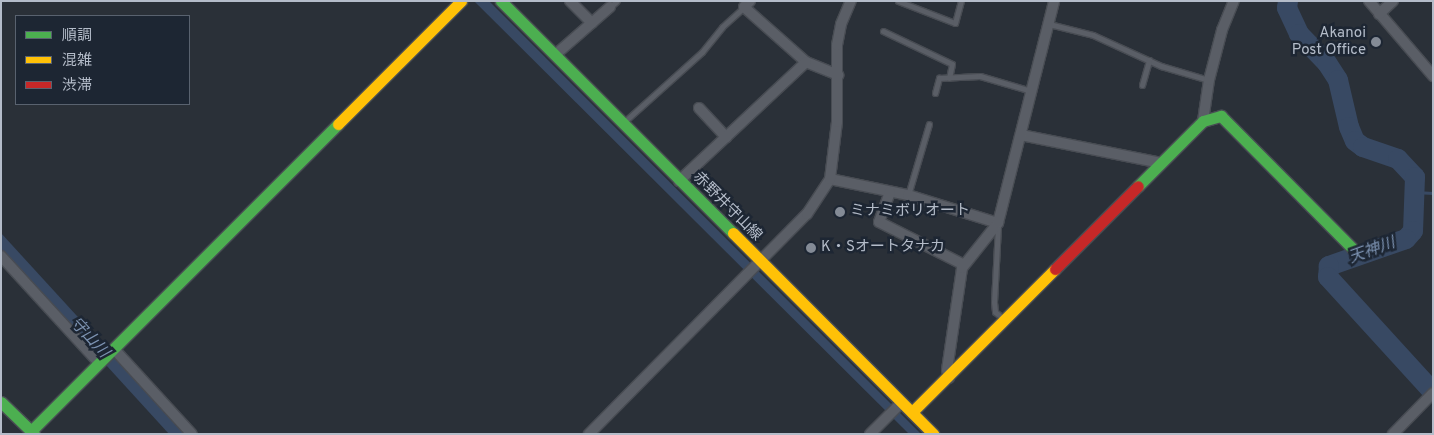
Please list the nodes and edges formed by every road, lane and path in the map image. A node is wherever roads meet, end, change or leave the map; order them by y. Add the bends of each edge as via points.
1 (461, 1) edge
2 (501, 1) edge
3 (570, 1) edge
4 (851, 1) edge
5 (898, 1) edge
6 (961, 1) edge
7 (1054, 1) edge
8 (1234, 1) edge
9 (1369, 1) edge
10 (1393, 1) edge
11 (614, 4) edge
12 (747, 4) edge
13 (1379, 14) junction
14 (592, 23) junction
15 (1050, 24) junction
16 (883, 31) dead end
17 (555, 55) junction
18 (1149, 60) junction
19 (806, 62) junction
20 (839, 75) junction
21 (1433, 76) edge
22 (949, 78) junction
23 (1209, 80) junction
24 (1142, 85) dead end
25 (1032, 91) junction
26 (935, 93) dead end
27 (698, 108) dead end
28 (1203, 121) junction
29 (623, 123) junction
30 (930, 124) dead end
31 (1021, 135) junction
32 (726, 137) junction
33 (1161, 164) junction
34 (830, 179) junction
35 (679, 181) junction
36 (890, 192) junction
37 (908, 195) junction
38 (998, 223) junction
39 (1352, 248) dead end
40 (1, 256) edge
41 (761, 261) junction
42 (964, 265) junction
43 (1006, 320) junction
44 (114, 348) junction
45 (99, 363) junction
46 (948, 378) junction
47 (1433, 393) edge
48 (1, 402) edge
49 (902, 402) junction
50 (912, 412) junction
51 (32, 432) edge
52 (192, 434) edge
53 (588, 434) edge
54 (870, 434) edge
55 (933, 434) edge
56 (1392, 434) edge

1 - 44 street
2 - 17 street, 赤野井守山線
3 - 14 street
4 - 20 street via 837,45
5 - 6 lane via 955,23
7 - 15 street
8 - 23 street via 1222,30
9 - 13 street
10 - 13 street
11 - 14 street
12 - 19 street
12 - 29 lane via 722,27 702,52
13 - 21 street
14 - 17 street
15 - 18 lane via 1093,35
15 - 25 street
16 - 22 lane via 952,64
17 - 29 street, 赤野井守山線
18 - 23 lane
18 - 24 lane
19 - 20 street
19 - 32 street
20 - 34 street via 838,122
22 - 25 lane via 980,76
22 - 26 lane via 939,78
23 - 28 street
25 - 31 street
27 - 32 street
28 - 33 street
28 - 39 street via 1221,116
29 - 35 street, 赤野井守山線
30 - 37 lane
31 - 33 street
31 - 38 street
32 - 35 street
33 - 43 street
34 - 36 street
34 - 41 street via 807,214
35 - 41 street, 赤野井守山線
36 - 37 street
36 - 42 street via 879,222
37 - 38 street
38 - 42 street
38 - 43 lane via 994,302 995,312
40 - 45 street
41 - 49 street, 赤野井守山線
41 - 53 street
42 - 46 street via 954,310
43 - 46 street
44 - 45 street
44 - 52 street
45 - 51 street
46 - 50 street
47 - 56 street
48 - 51 street
49 - 50 street, 赤野井守山線
49 - 54 street
50 - 55 street, 赤野井守山線

